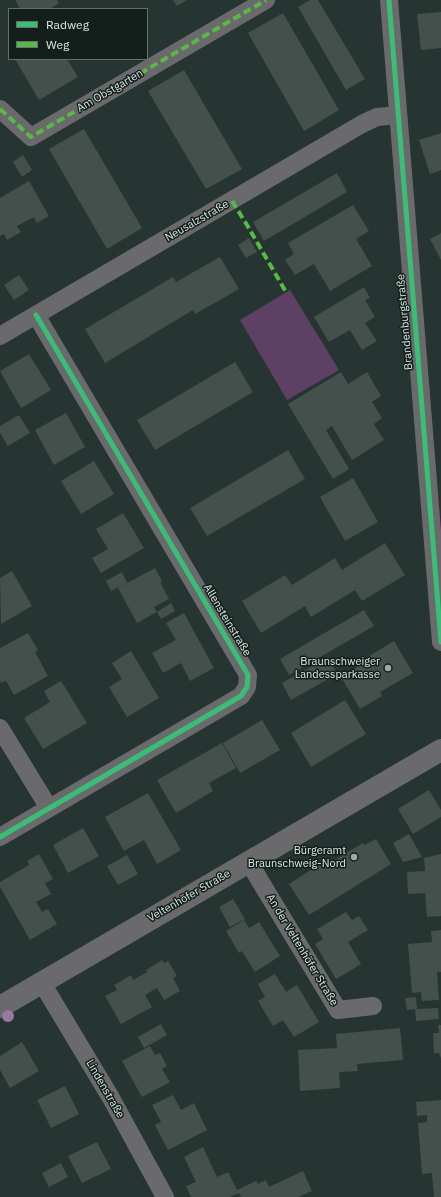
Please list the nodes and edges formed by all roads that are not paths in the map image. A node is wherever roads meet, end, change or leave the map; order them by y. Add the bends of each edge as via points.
1 (266, 0) edge
2 (389, 0) edge
3 (0, 109) edge
4 (398, 115) junction
5 (36, 315) junction
6 (0, 336) edge
7 (441, 642) edge
8 (0, 728) edge
9 (441, 750) edge
10 (49, 808) junction
11 (0, 837) edge
12 (248, 861) junction
13 (42, 983) junction
14 (373, 1006) dead end
15 (0, 1007) edge
16 (165, 1197) edge

1 - 3 street, Am Obstgarten via 31,137
2 - 4 street, Brandenburgstraße
4 - 5 street, Neusalzstraße via 377,117 362,124
4 - 7 street, Brandenburgstraße
5 - 6 street, Neusalzstraße
5 - 10 street, Allensteinstraße via 248,675 247,686 241,696
8 - 10 street
9 - 12 street, Veltenhöfer Straße
10 - 11 street, Allensteinstraße
12 - 13 street, Veltenhöfer Straße
12 - 14 street, An der Veltenhöfer Straße via 338,1010
13 - 15 street, Veltenhöfer Straße
13 - 16 street, Lindenstraße via 111,1098

